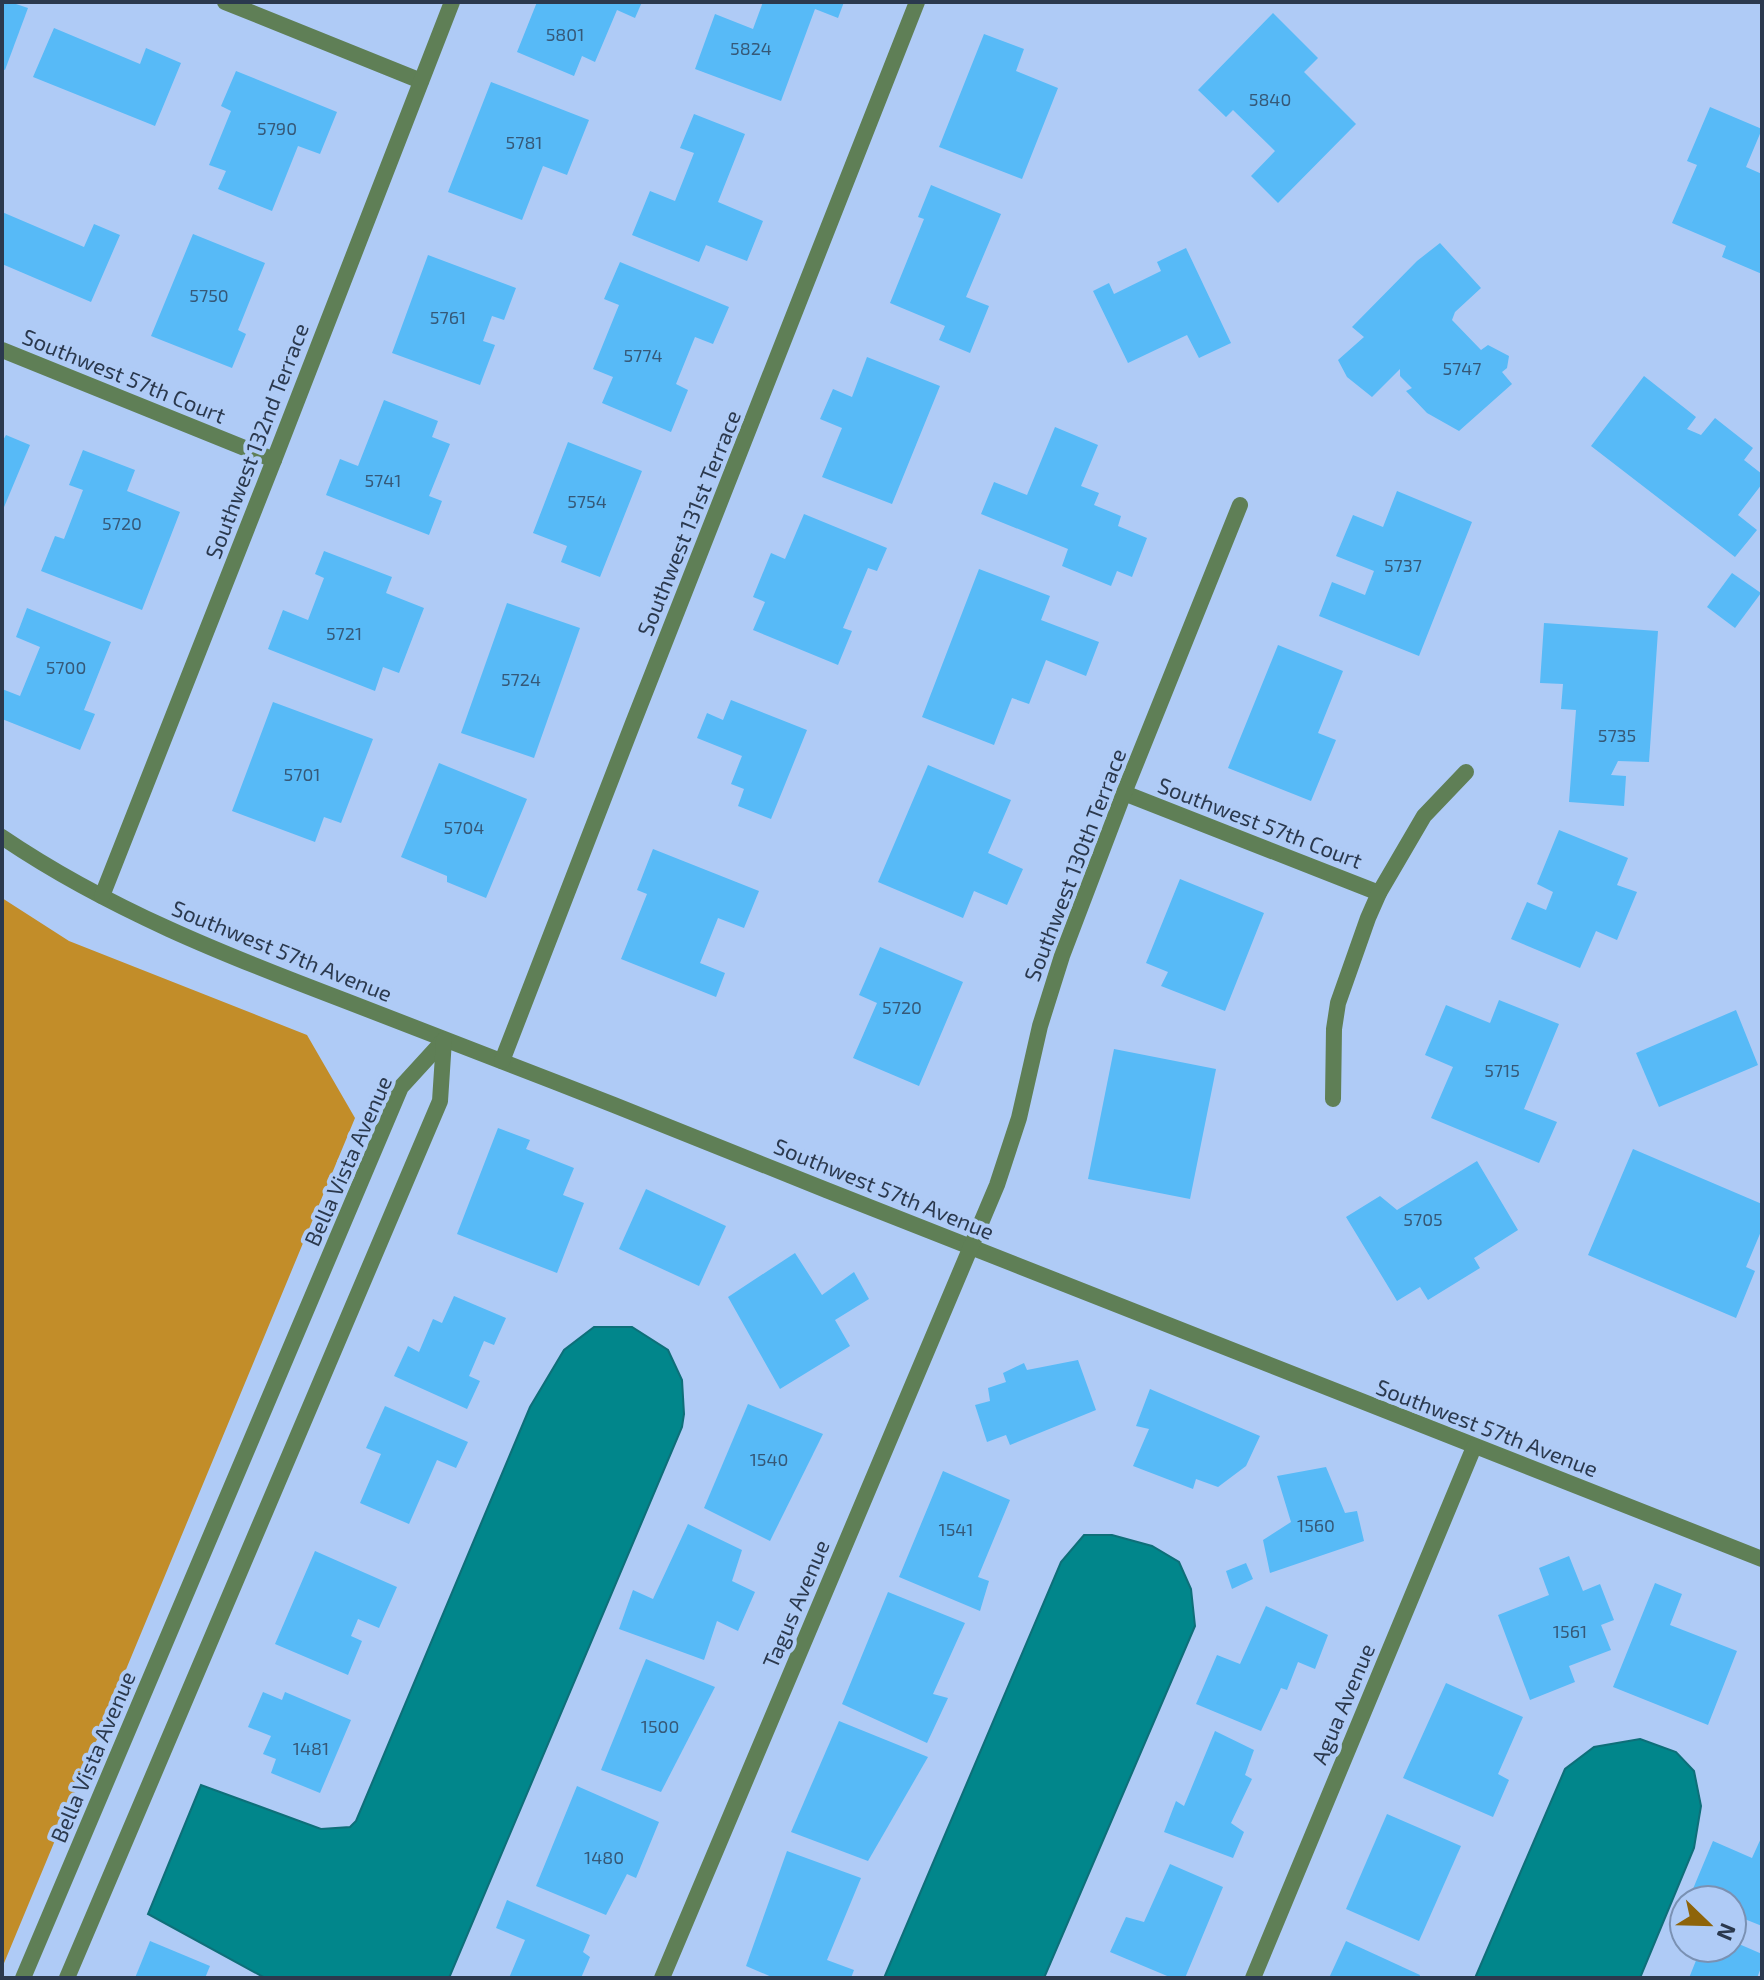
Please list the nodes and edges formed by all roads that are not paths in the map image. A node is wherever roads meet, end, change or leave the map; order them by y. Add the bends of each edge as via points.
1 (225, 2) edge
2 (452, 2) edge
3 (917, 2) edge
4 (421, 81) junction
5 (2, 350) edge
6 (274, 460) junction
7 (1240, 505) dead end
8 (1466, 772) dead end
9 (1124, 793) junction
10 (2, 837) edge
11 (1379, 893) junction
12 (102, 896) junction
13 (444, 1040) junction
14 (502, 1061) junction
15 (1333, 1099) dead end
16 (970, 1247) junction
17 (1474, 1447) junction
18 (1762, 1559) edge
19 (23, 1978) edge
20 (67, 1978) edge
21 (662, 1978) edge
22 (1253, 1978) edge

1 - 4 street
2 - 4 street, Southwest 132nd Terrace
3 - 14 street, Southwest 131st Terrace
4 - 6 street, Southwest 132nd Terrace
5 - 6 street, Southwest 57th Court
6 - 12 street, Southwest 132nd Terrace
7 - 9 street, Southwest 130th Terrace
8 - 11 street via 1424,816
9 - 11 street, Southwest 57th Court
9 - 16 street, Southwest 130th Terrace via 1050,991 1019,1118
10 - 12 street, Southwest 57th Avenue
11 - 15 street via 1338,1003
12 - 13 street, Southwest 57th Avenue via 242,962
13 - 14 street, Southwest 57th Avenue
13 - 19 street, Bella Vista Avenue via 401,1087
13 - 20 street via 440,1101
14 - 16 street, Southwest 57th Avenue
16 - 17 street, Southwest 57th Avenue
16 - 21 street, Tagus Avenue
17 - 18 street, Southwest 57th Avenue
17 - 22 street, Agua Avenue

